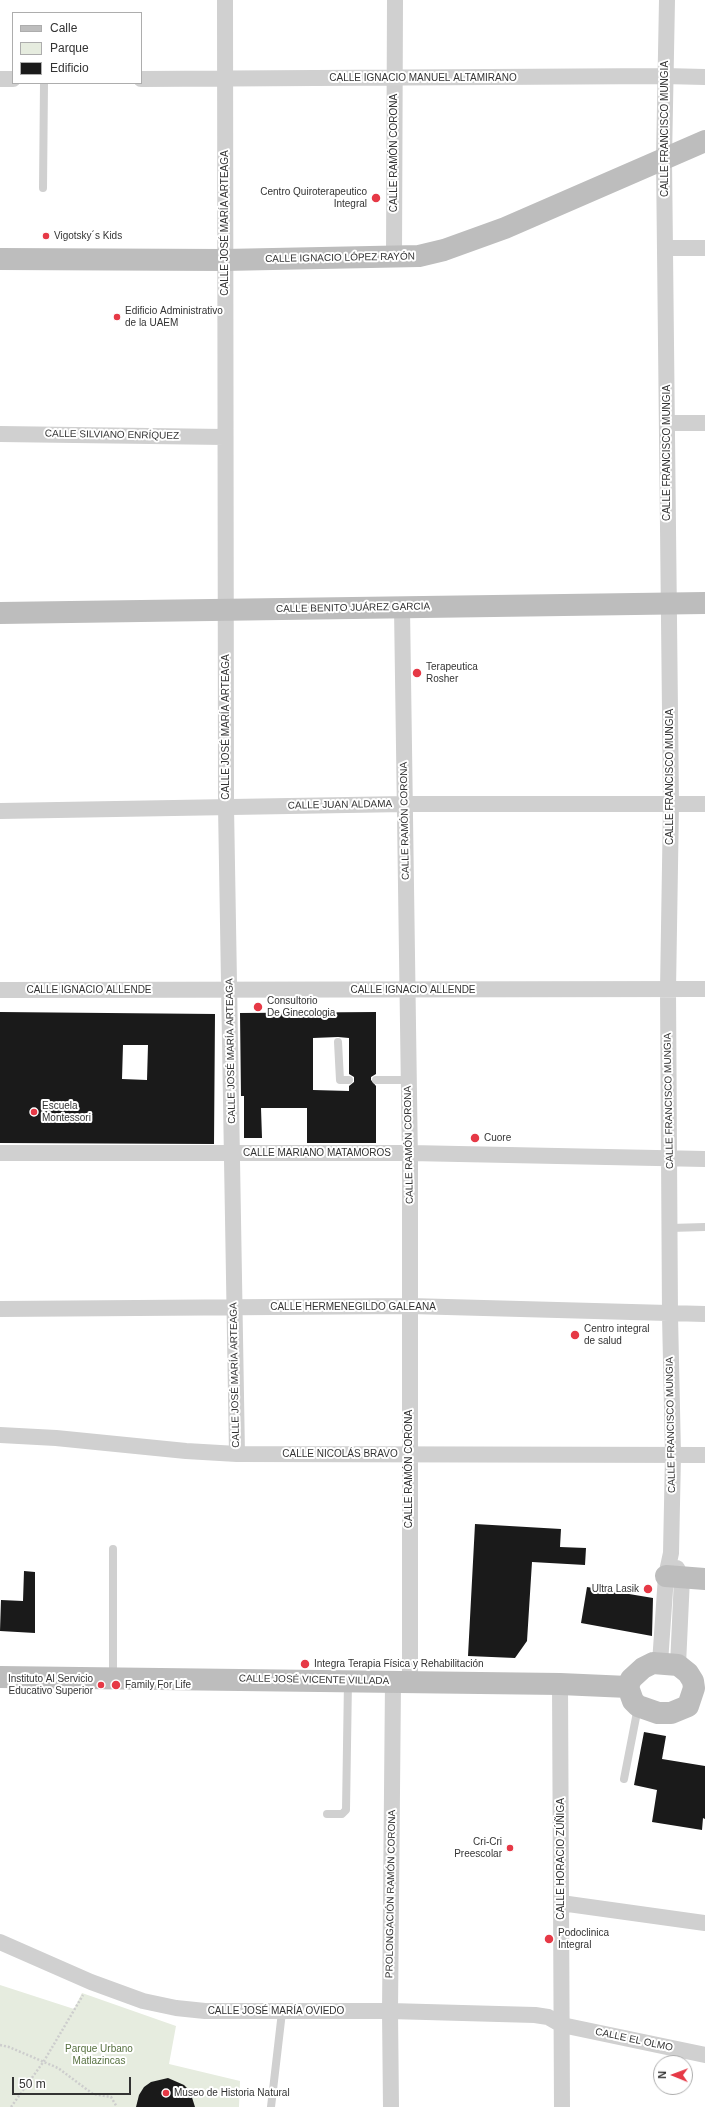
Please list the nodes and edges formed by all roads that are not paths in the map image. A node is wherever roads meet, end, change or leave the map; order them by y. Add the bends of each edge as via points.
1 (225, 0) edge
2 (395, 0) edge
3 (666, 0) edge
4 (664, 76) junction
5 (705, 77) edge
6 (0, 79) edge
7 (12, 79) edge
8 (142, 79) edge
9 (225, 79) junction
10 (394, 79) junction
11 (44, 84) edge
12 (705, 141) edge
13 (664, 159) junction
14 (43, 188) dead end
15 (666, 248) junction
16 (705, 248) edge
17 (394, 258) junction
18 (0, 259) edge
19 (224, 260) junction
20 (667, 423) junction
21 (705, 423) edge
22 (0, 434) edge
23 (225, 437) junction
24 (705, 603) edge
25 (668, 604) junction
26 (402, 608) junction
27 (226, 610) junction
28 (0, 613) edge
29 (405, 804) junction
30 (671, 804) junction
31 (705, 804) edge
32 (226, 806) junction
33 (0, 811) edge
34 (705, 989) edge
35 (0, 990) edge
36 (230, 990) junction
37 (408, 990) junction
38 (668, 990) junction
39 (338, 1042) dead end
40 (349, 1080) dead end
41 (376, 1080) dead end
42 (409, 1080) junction
43 (0, 1153) edge
44 (233, 1153) junction
45 (410, 1153) junction
46 (670, 1159) junction
47 (705, 1159) edge
48 (705, 1227) edge
49 (670, 1228) junction
50 (233, 1306) junction
51 (410, 1306) junction
52 (0, 1309) edge
53 (670, 1314) junction
54 (705, 1314) edge
55 (0, 1435) edge
56 (237, 1454) junction
57 (409, 1454) junction
58 (673, 1455) junction
59 (705, 1455) edge
60 (113, 1549) dead end
61 (674, 1577) junction
62 (705, 1579) edge
63 (669, 1664) junction
64 (0, 1676) edge
65 (113, 1678) junction
66 (348, 1681) junction
67 (401, 1682) junction
68 (699, 1682) edge
69 (560, 1684) junction
70 (628, 1687) junction
71 (638, 1706) junction
72 (696, 1708) edge
73 (624, 1779) dead end
74 (327, 1814) dead end
75 (561, 1903) junction
76 (705, 1923) edge
77 (0, 1942) edge
78 (390, 2011) junction
79 (282, 2012) junction
80 (562, 2025) junction
81 (705, 2054) edge
82 (271, 2107) edge
83 (391, 2107) edge
84 (562, 2107) edge

1 - 9 street, CALLE JOSÉ MARÍA ARTEAGA
2 - 10 street, CALLE RAMÓN CORONA
3 - 4 street, CALLE FRANCISCO MUNGIA
4 - 5 street, CALLE IGNACIO MANUEL ALTAMIRANO
4 - 10 street, CALLE IGNACIO MANUEL ALTAMIRANO
4 - 13 street, CALLE FRANCISCO MUNGIA
6 - 7 street
8 - 9 street, CALLE IGNACIO MANUEL ALTAMIRANO
9 - 10 street, CALLE IGNACIO MANUEL ALTAMIRANO
9 - 19 street, CALLE JOSÉ MARÍA ARTEAGA
10 - 17 street, CALLE RAMÓN CORONA
11 - 14 lane
12 - 13 main road, CALLE IGNACIO LÓPEZ RAYÓN
13 - 15 street, CALLE FRANCISCO MUNGIA
13 - 17 main road, CALLE IGNACIO LÓPEZ RAYÓN via 505,228 444,250 420,256
15 - 16 street
15 - 20 street, CALLE FRANCISCO MUNGIA
17 - 19 main road, CALLE IGNACIO LÓPEZ RAYÓN
18 - 19 main road, CALLE IGNACIO LÓPEZ RAYÓN
19 - 23 street, CALLE JOSÉ MARÍA ARTEAGA
20 - 21 street
20 - 25 street, CALLE FRANCISCO MUNGIA
22 - 23 street, CALLE SILVIANO ENRÍQUEZ
23 - 27 street, CALLE JOSÉ MARÍA ARTEAGA
24 - 25 main road, CALLE BENITO JUÁREZ GARCIA
25 - 26 main road, CALLE BENITO JUÁREZ GARCIA
25 - 30 street, CALLE FRANCISCO MUNGIA
26 - 27 main road, CALLE BENITO JUÁREZ GARCIA
26 - 29 street, CALLE RAMÓN CORONA
27 - 28 main road, CALLE BENITO JUÁREZ GARCIA
27 - 32 street, CALLE JOSÉ MARÍA ARTEAGA
29 - 30 street, CALLE JUAN ALDAMA
29 - 32 street, CALLE JUAN ALDAMA
29 - 37 street, CALLE RAMÓN CORONA
30 - 31 street, CALLE JUAN ALDAMA
30 - 38 street, CALLE FRANCISCO MUNGIA
32 - 33 street, CALLE JUAN ALDAMA
32 - 36 street, CALLE JOSÉ MARÍA ARTEAGA
34 - 38 street, CALLE IGNACIO ALLENDE
35 - 36 street, CALLE IGNACIO ALLENDE
36 - 37 street, CALLE IGNACIO ALLENDE
36 - 44 street, CALLE JOSÉ MARÍA ARTEAGA
37 - 38 street, CALLE IGNACIO ALLENDE
37 - 42 street, CALLE RAMÓN CORONA
38 - 46 street, CALLE FRANCISCO MUNGIA
39 - 40 lane via 340,1080
41 - 42 lane
42 - 45 street, CALLE RAMÓN CORONA
43 - 44 street, CALLE MARIANO MATAMOROS
44 - 45 street, CALLE MARIANO MATAMOROS
44 - 50 street, CALLE JOSÉ MARÍA ARTEAGA
45 - 46 street, CALLE MARIANO MATAMOROS
45 - 51 street, CALLE RAMÓN CORONA
46 - 47 street, CALLE MARIANO MATAMOROS
46 - 49 street, CALLE FRANCISCO MUNGIA
48 - 49 lane
49 - 53 street, CALLE FRANCISCO MUNGIA
50 - 51 street, CALLE HERMENEGILDO GALEANA
50 - 52 street, CALLE HERMENEGILDO GALEANA
50 - 56 street, CALLE JOSÉ MARÍA ARTEAGA
51 - 53 street, CALLE HERMENEGILDO GALEANA
51 - 57 street, CALLE RAMÓN CORONA
53 - 54 street, CALLE HERMENEGILDO GALEANA
53 - 58 street, CALLE FRANCISCO MUNGIA
55 - 56 street, CALLE NICOLÁS BRAVO
56 - 57 street, CALLE NICOLÁS BRAVO
57 - 58 street, CALLE NICOLÁS BRAVO
57 - 67 street, CALLE RAMÓN CORONA
58 - 59 street, CALLE NICOLÁS BRAVO
58 - 61 street, CALLE FRANCISCO MUNGIA via 671,1553
60 - 65 lane
61 - 62 main road
61 - 63 street, CALLE FRANCISCO MUNGIA
63 - 68 main road via 688,1673
63 - 70 main road via 643,1668 631,1679
64 - 65 main road, CALLE JOSÉ VICENTE VILLADA
65 - 66 main road, CALLE JOSÉ VICENTE VILLADA
66 - 67 main road, CALLE JOSÉ VICENTE VILLADA
66 - 74 lane via 346,1810 342,1814
67 - 69 main road, CALLE JOSÉ VICENTE VILLADA
67 - 78 street, PROLONGACIÓN RAMÓN CORONA
68 - 72 main road via 694,1688
69 - 70 main road, CALLE JOSÉ VICENTE VILLADA
69 - 75 street, CALLE HORACIO ZÚÑIGA
70 - 71 main road
71 - 72 main road via 658,1713
71 - 73 lane
75 - 76 street
75 - 80 street, CALLE HORACIO ZÚÑIGA
77 - 79 street, CALLE JOSÉ MARÍA OVIEDO via 90,1982 143,2001 204,2011
78 - 79 street, CALLE JOSÉ MARÍA OVIEDO
78 - 80 street, CALLE JOSÉ MARÍA OVIEDO via 535,2015 548,2017
78 - 83 street, PROLONGACIÓN RAMÓN CORONA
79 - 82 lane
80 - 81 street, CALLE EL OLMO
80 - 84 street, CALLE HORACIO ZÚÑIGA

